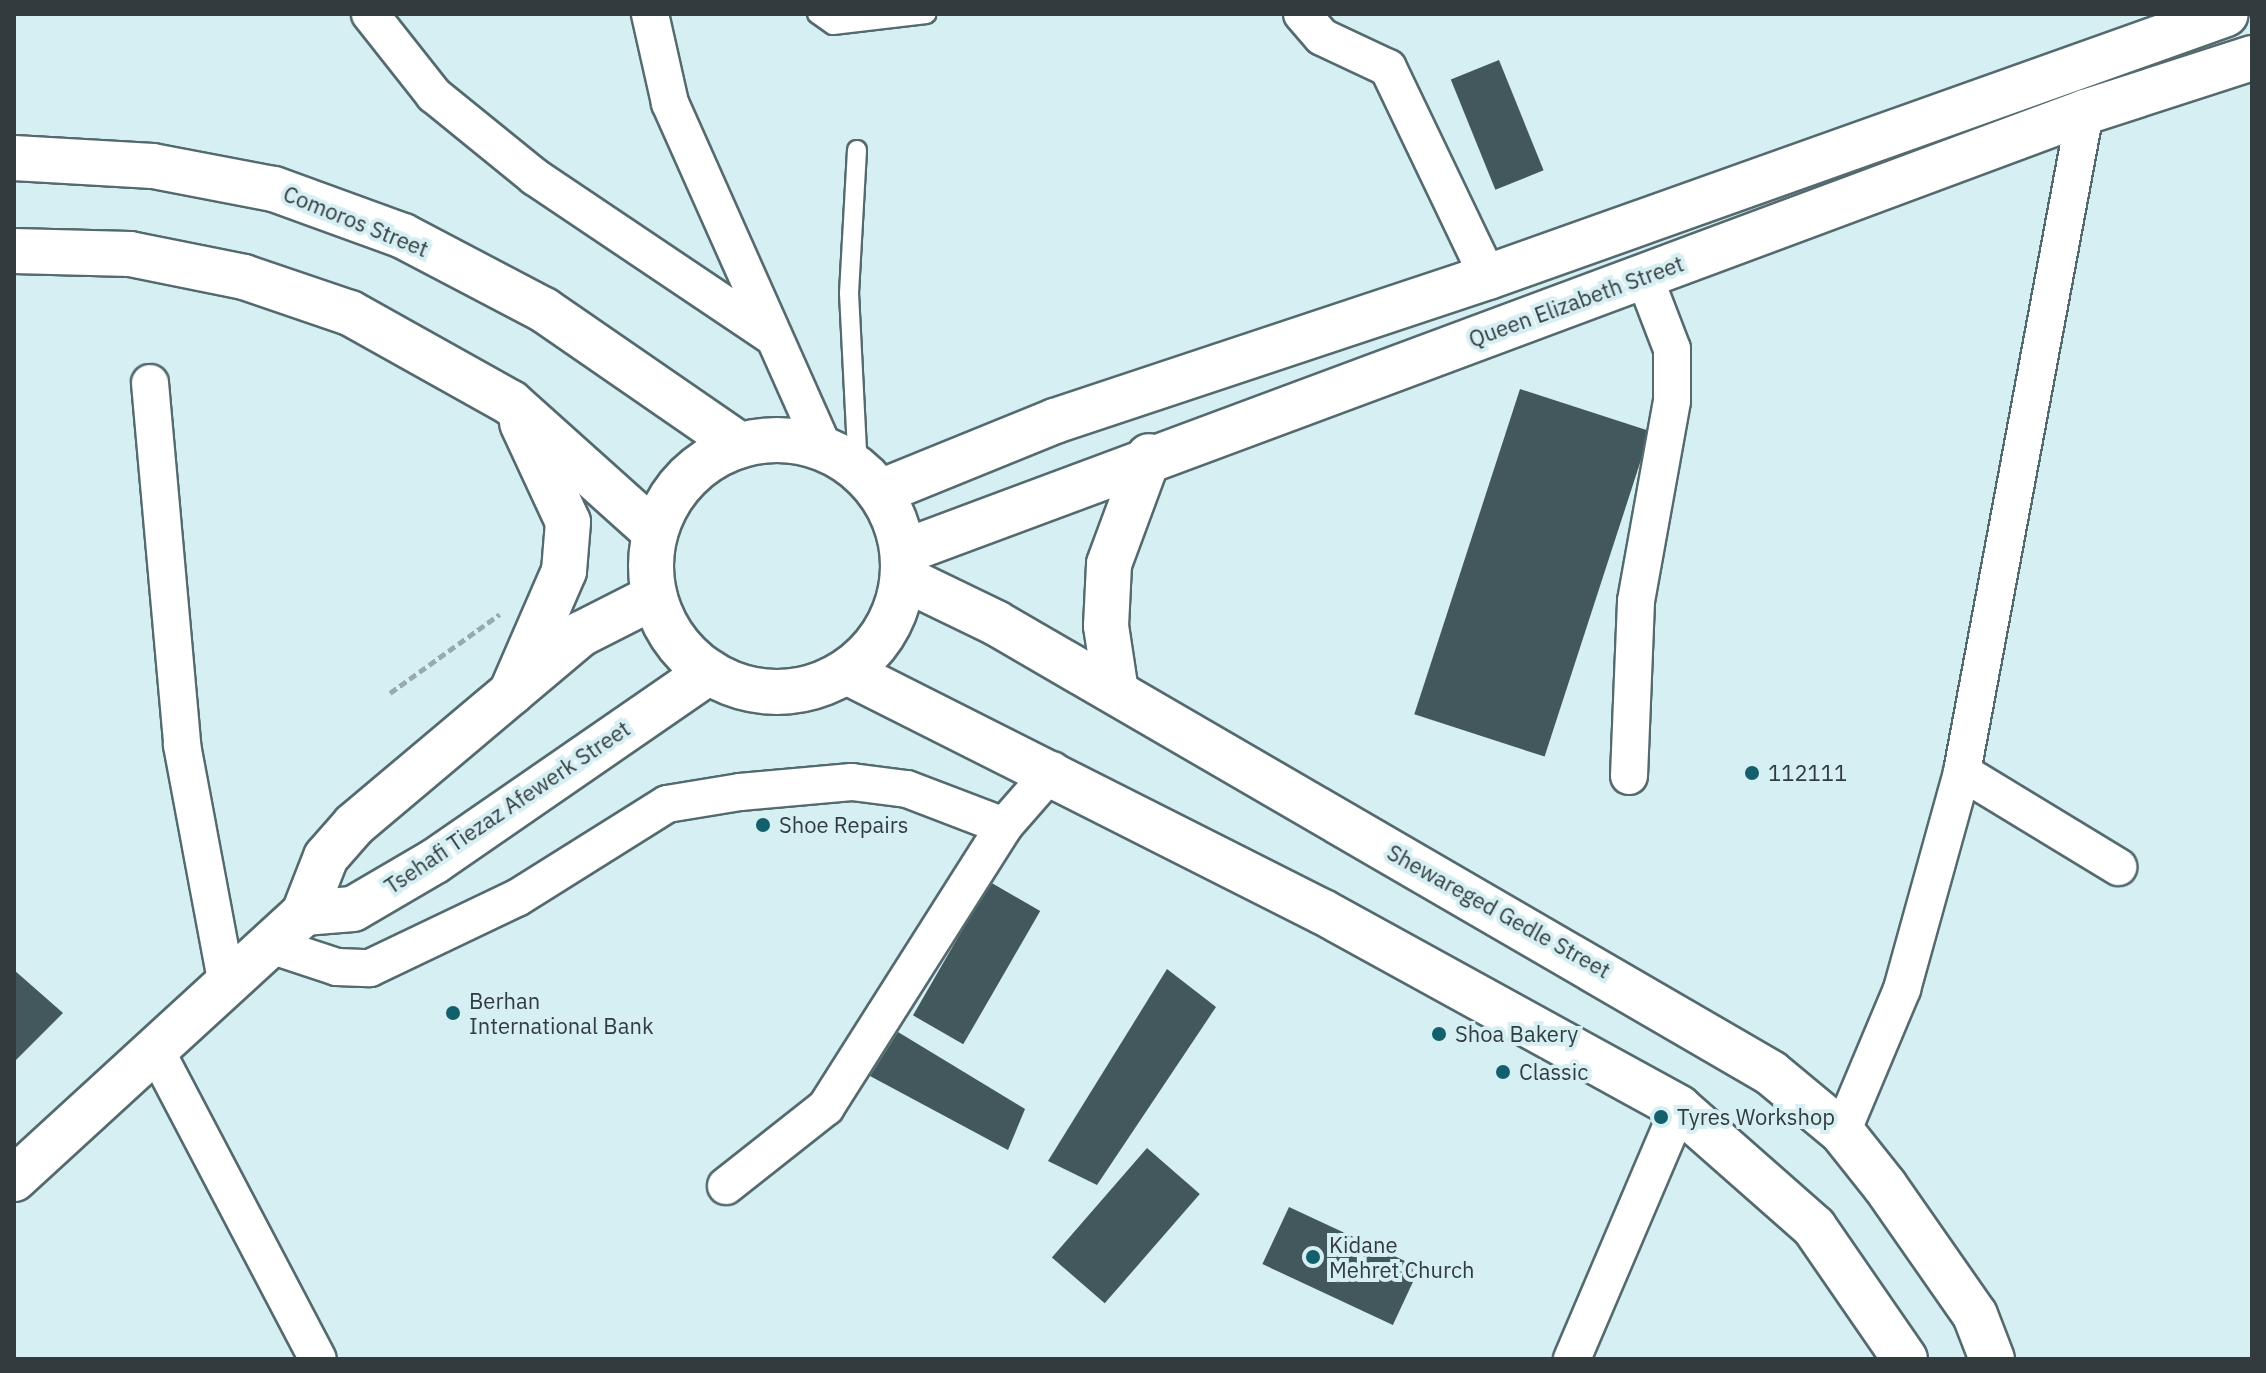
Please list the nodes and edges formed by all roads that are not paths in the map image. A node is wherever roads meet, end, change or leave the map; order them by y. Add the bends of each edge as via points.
1 (370, 14) edge
2 (650, 14) edge
3 (817, 14) edge
4 (926, 14) edge
5 (1302, 14) edge
6 (2226, 14) edge
7 (2252, 58) edge
8 (2085, 112) junction
9 (857, 150) dead end
10 (34, 159) edge
11 (14, 251) edge
12 (1644, 276) junction
13 (1488, 277) junction
14 (772, 336) junction
15 (150, 383) dead end
16 (511, 403) junction
17 (740, 445) junction
18 (1149, 456) junction
19 (854, 470) junction
20 (655, 532) junction
21 (903, 565) junction
22 (654, 597) junction
23 (709, 672) junction
24 (847, 672) junction
25 (1116, 692) junction
26 (511, 693) junction
27 (1053, 770) junction
28 (1962, 772) junction
29 (1629, 776) dead end
30 (1004, 826) junction
31 (2118, 867) dead end
32 (304, 913) junction
33 (267, 944) junction
34 (226, 979) junction
35 (154, 1047) junction
36 (1679, 1108) junction
37 (1842, 1132) junction
38 (14, 1179) edge
39 (726, 1186) dead end
40 (318, 1359) edge
41 (1572, 1359) edge
42 (1905, 1359) edge
43 (1992, 1359) edge

1 - 14 street via 434,95 535,177
2 - 14 street via 670,103
3 - 4 lane via 833,25
5 - 13 street via 1322,37 1388,68
6 - 13 main road
7 - 8 main road, Queen Elizabeth Street
8 - 12 main road, Queen Elizabeth Street
8 - 28 street
9 - 19 lane via 849,293
10 - 17 main road, Comoros Street via 153,166 274,189 403,236 544,310
11 - 16 main road via 94,259 130,254 297,295 443,359
12 - 18 main road, Queen Elizabeth Street
12 - 29 street via 1672,349 1672,401 1636,601
13 - 19 main road via 1055,421
14 - 19 street
15 - 34 street via 182,745
16 - 20 main road
16 - 26 main road via 568,522 564,571
17 - 19 main road via 783,439
17 - 20 main road via 702,463 672,493
18 - 21 main road, Queen Elizabeth Street
18 - 25 main road via 1109,564 1106,626
19 - 21 main road
20 - 22 main road
21 - 24 main road via 875,647
21 - 25 main road, Shewareged Gedle Street
22 - 23 main road via 675,639
22 - 26 main road via 581,634
23 - 24 main road via 775,692
23 - 32 main road, Tsehafi Tiezaz Afewerk Street via 435,861 353,909
24 - 27 main road
25 - 37 main road, Shewareged Gedle Street via 1612,975 1771,1073
26 - 32 main road via 354,825 326,857
27 - 30 street
27 - 36 main road
28 - 31 street
28 - 37 street via 1902,989
30 - 33 street via 907,789 852,782 740,792 667,804 517,898 370,968 337,967
30 - 39 street via 826,1107
32 - 33 main road
33 - 34 main road
34 - 35 main road
35 - 38 main road
35 - 40 street
36 - 41 street
36 - 42 main road via 1814,1227
37 - 43 main road, Shewareged Gedle Street via 1975,1315

